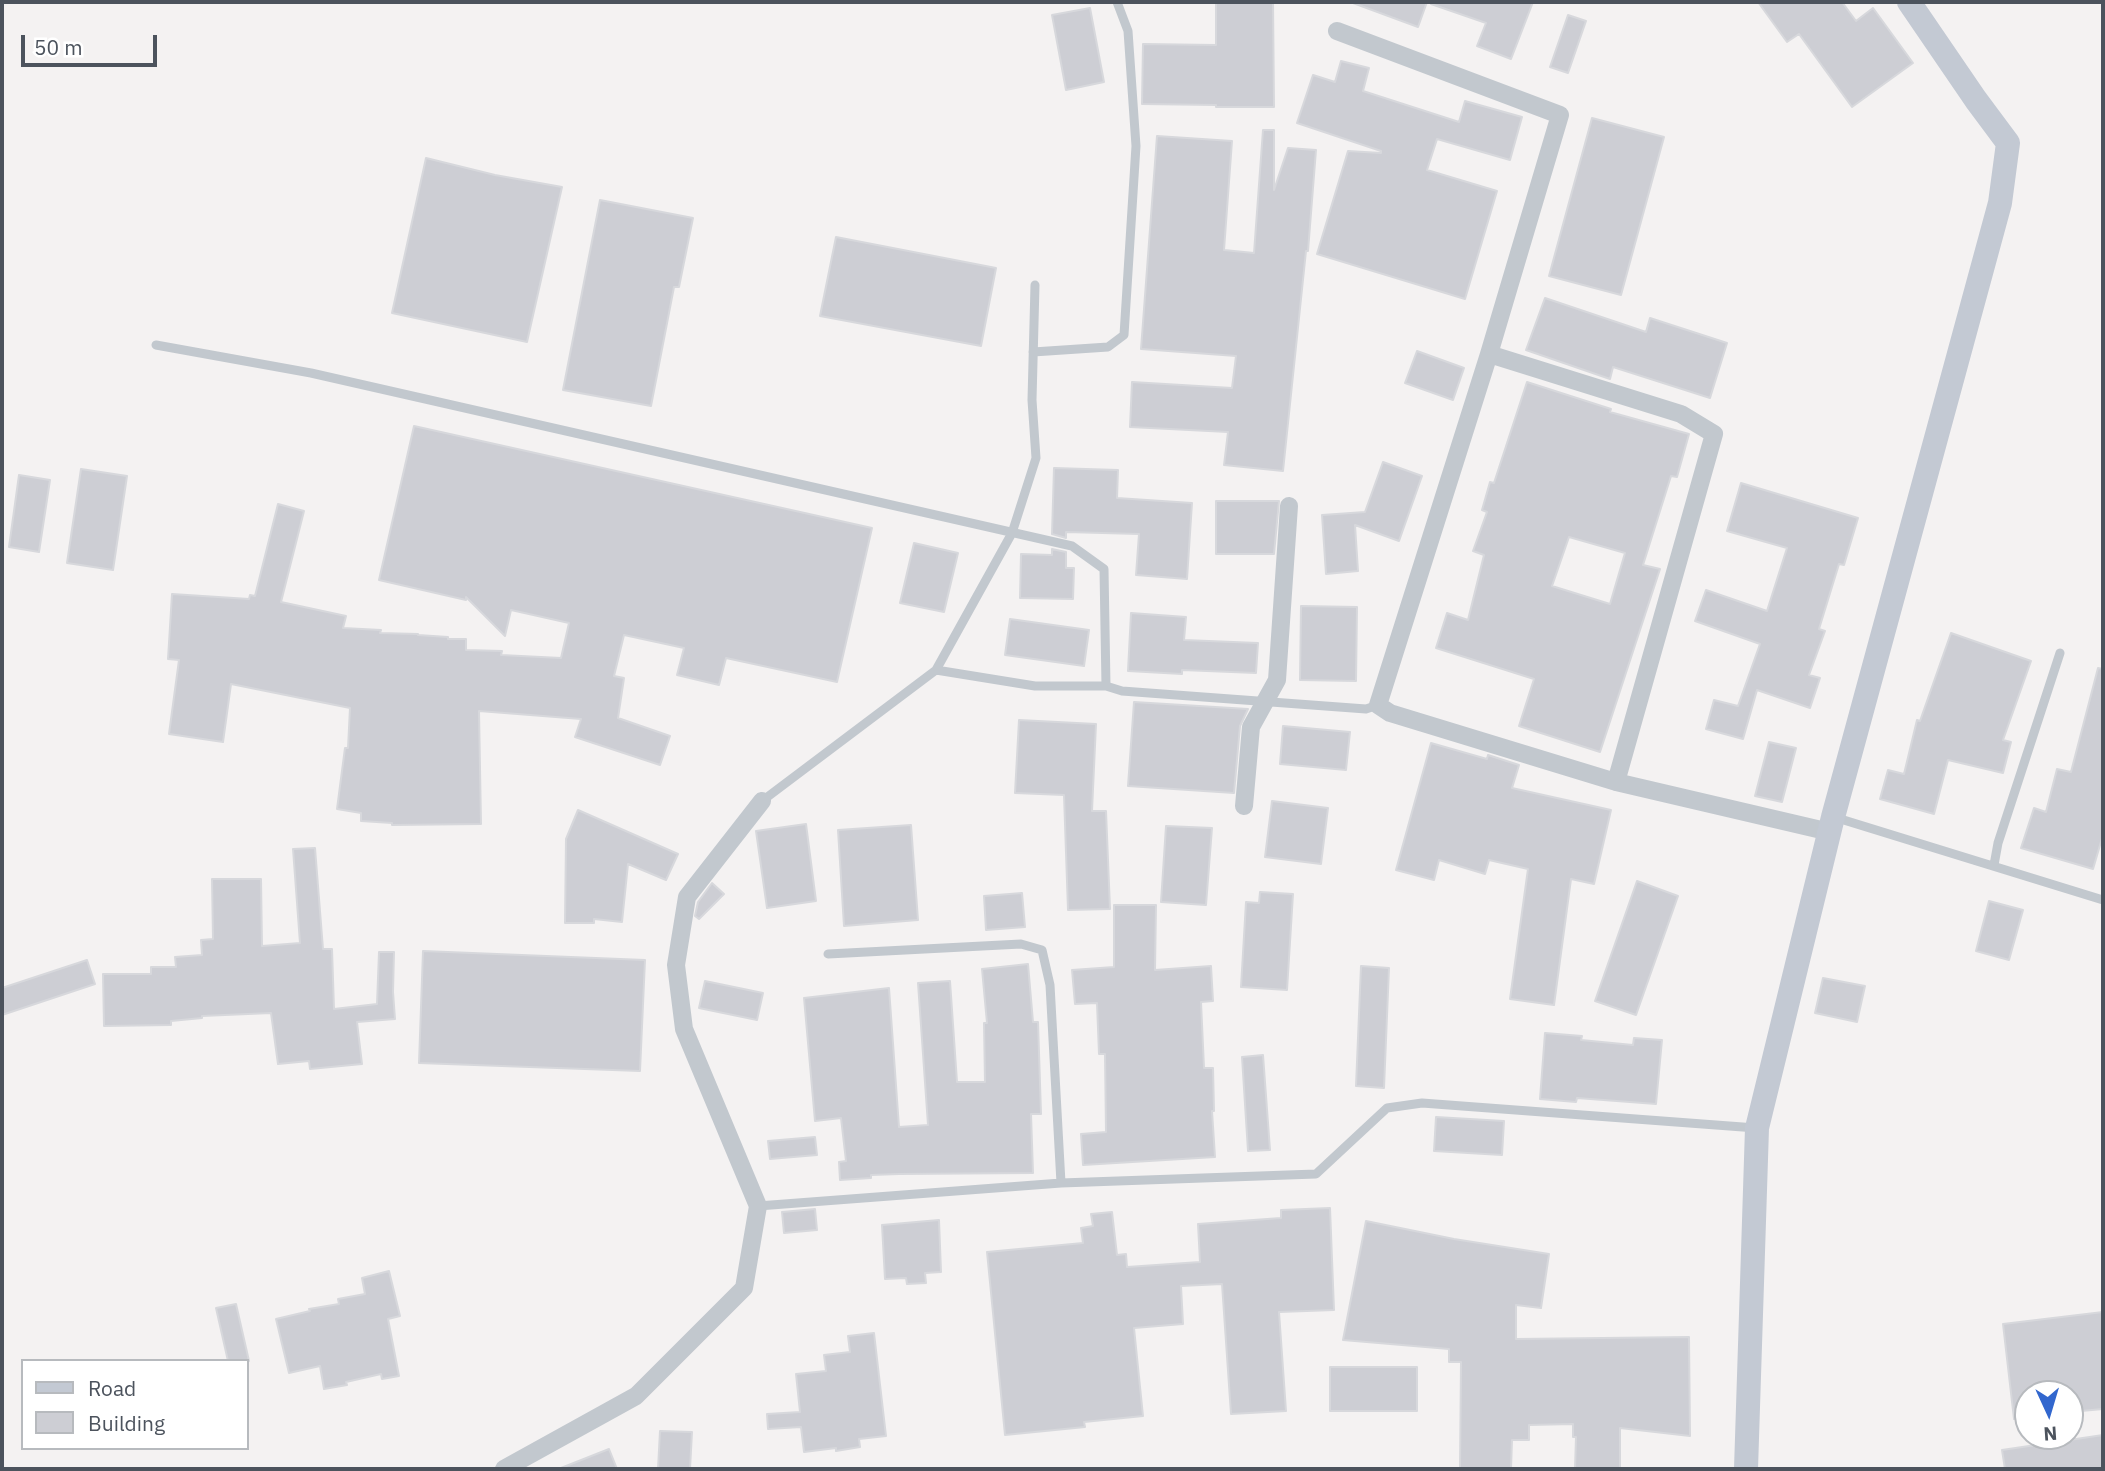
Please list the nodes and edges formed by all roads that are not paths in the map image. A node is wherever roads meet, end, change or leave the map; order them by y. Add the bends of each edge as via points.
1 (1117, 2) edge
2 (1909, 2) edge
3 (1337, 32) dead end
4 (1035, 285) dead end
5 (156, 345) dead end
6 (1033, 352) junction
7 (1489, 354) junction
8 (1289, 506) dead end
9 (1012, 533) junction
10 (2060, 653) dead end
11 (936, 670) junction
12 (1106, 686) junction
13 (1264, 702) junction
14 (1378, 705) junction
15 (1616, 782) junction
16 (762, 802) joint
17 (1244, 806) dead end
18 (1831, 825) junction
19 (1994, 865) junction
20 (2103, 900) edge
21 (828, 954) dead end
22 (1757, 1128) junction
23 (1061, 1183) junction
24 (758, 1206) junction
25 (504, 1469) edge
26 (1746, 1469) edge

1 - 6 lane via 1128,31 1136,146 1124,335 1108,347
2 - 18 street via 2008,142 2000,203
3 - 7 street via 1560,115
4 - 6 lane
5 - 9 lane via 312,373
6 - 9 lane via 1036,458
7 - 14 street
7 - 15 street via 1681,414 1714,434
8 - 13 street via 1277,680
9 - 11 lane
9 - 12 lane via 1072,546 1104,569
10 - 19 lane
11 - 12 lane via 1035,686
11 - 16 lane
12 - 13 lane
13 - 14 lane via 1366,709
13 - 17 street via 1251,727
14 - 15 street via 1390,713
15 - 18 street
16 - 24 street via 687,897 676,965 684,1029
18 - 19 lane
18 - 22 street
19 - 20 lane
21 - 23 lane via 1021,944 1042,950 1050,985
22 - 23 lane via 1422,1102 1387,1108 1316,1174
22 - 26 street
23 - 24 lane
24 - 25 street via 744,1288 636,1396

